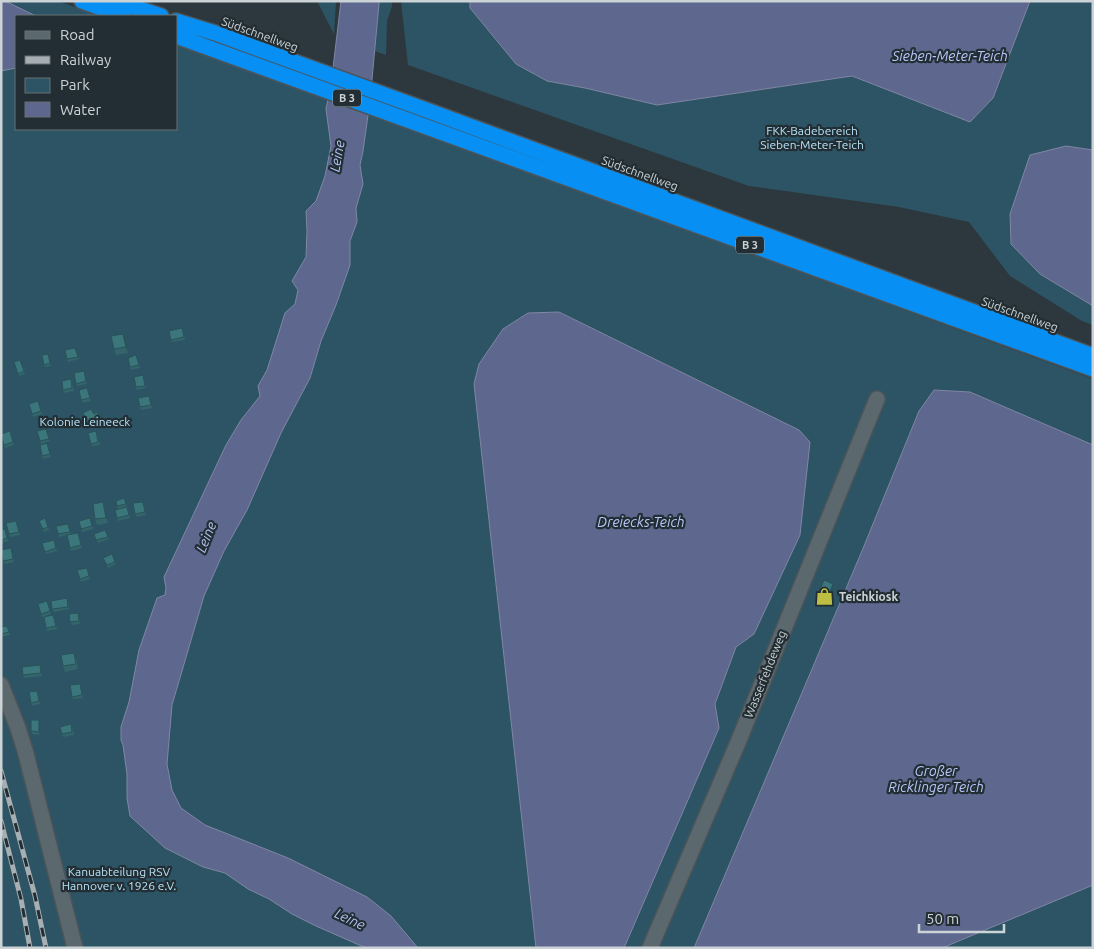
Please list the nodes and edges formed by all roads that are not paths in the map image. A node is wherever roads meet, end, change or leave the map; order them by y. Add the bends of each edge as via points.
1 (82, 1) edge
2 (115, 1) edge
3 (120, 15) edge
4 (158, 15) edge
5 (178, 22) edge
6 (178, 37) edge
7 (1071, 355) junction
8 (1093, 356) edge
9 (1093, 369) edge
10 (877, 399) dead end
11 (1, 685) edge
12 (75, 948) edge
13 (650, 948) edge

1 - 3 highway
2 - 4 highway
5 - 7 highway, Südschnellweg / B 3 via 429,111
6 - 7 highway, Südschnellweg / B 3
7 - 8 highway, Südschnellweg / B 3
7 - 9 highway, Südschnellweg / B 3
10 - 13 lane, Wasserfehdeweg via 739,740
11 - 12 lane via 26,754

